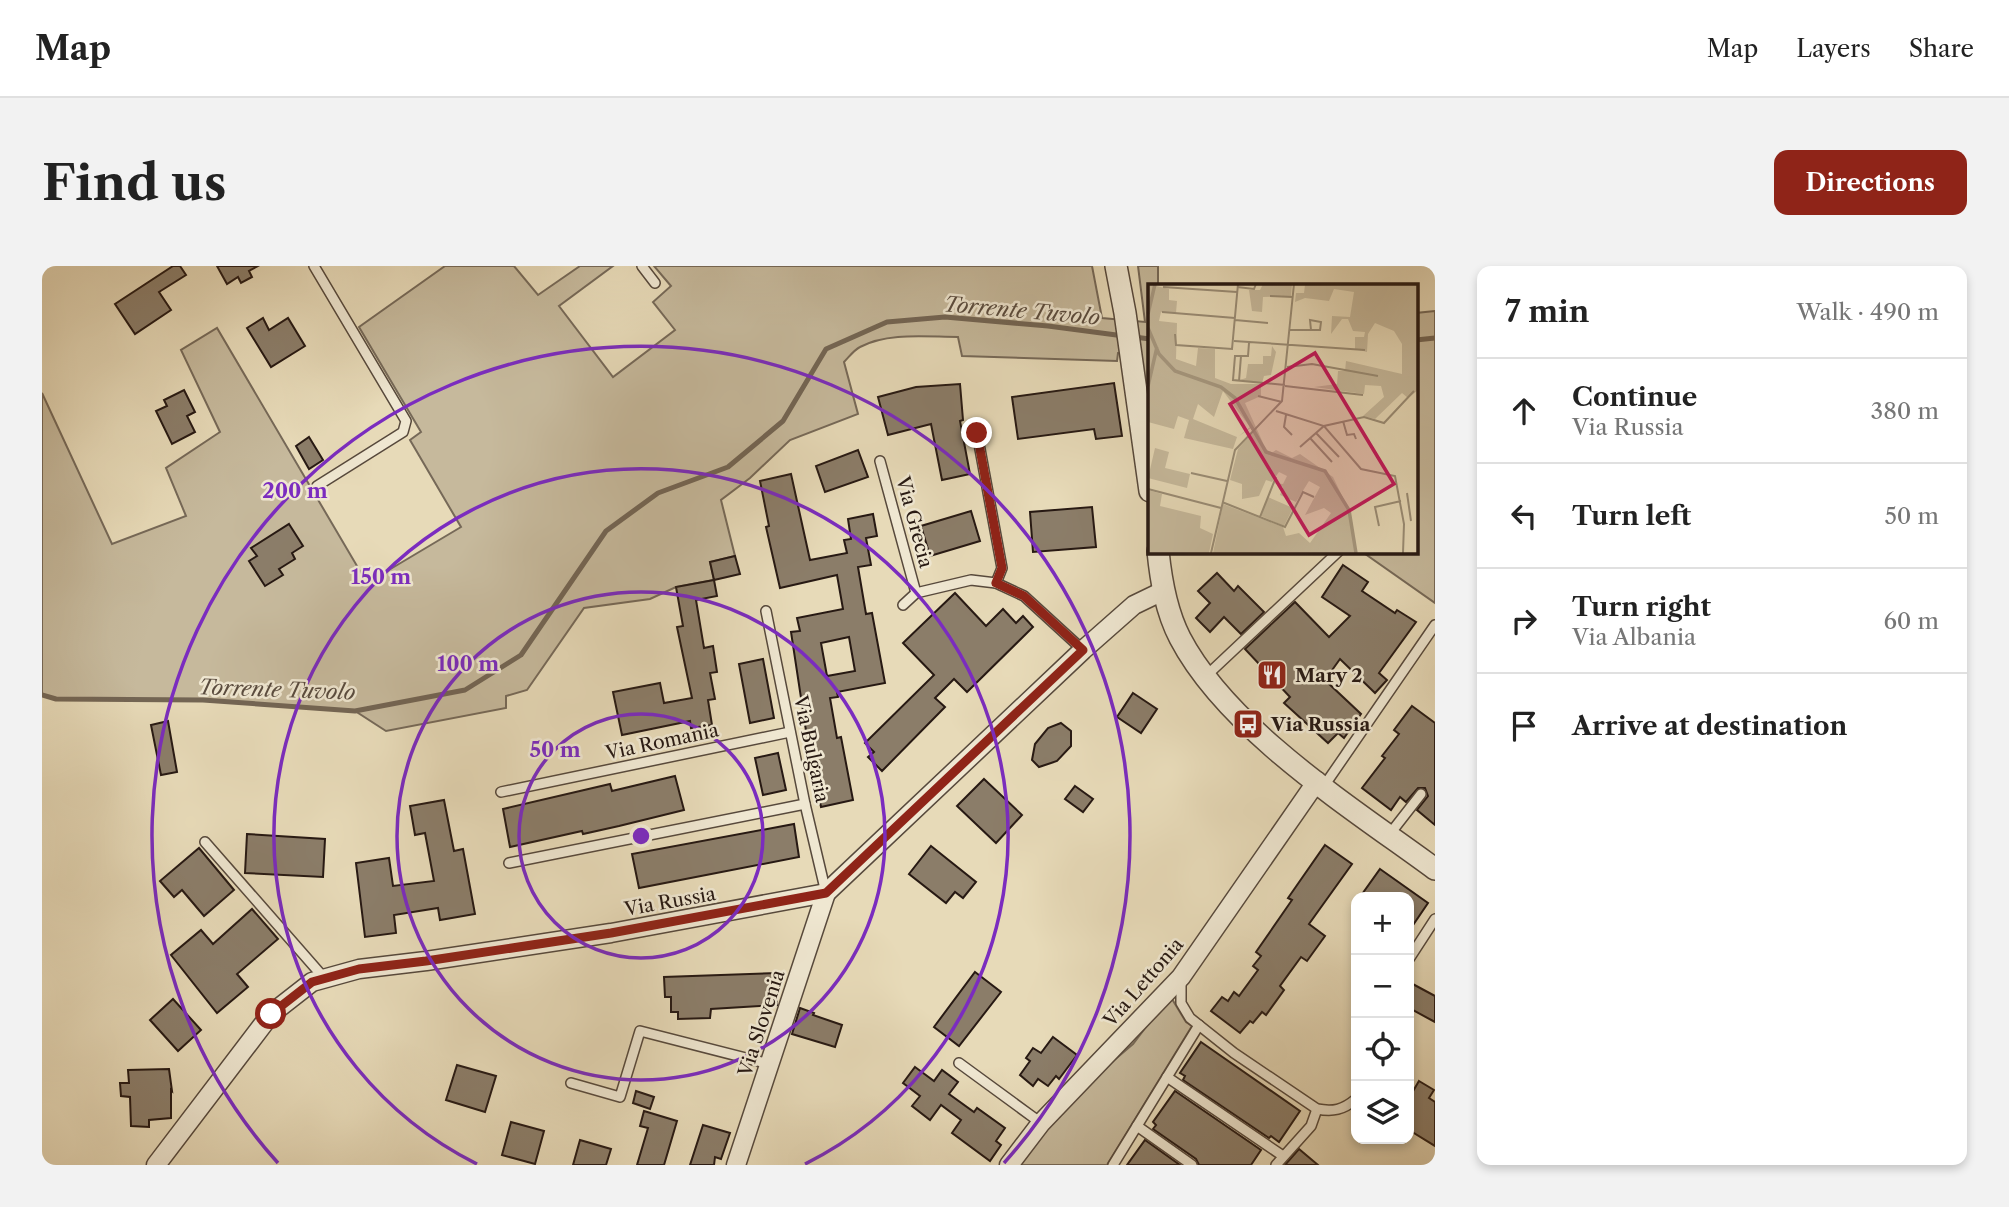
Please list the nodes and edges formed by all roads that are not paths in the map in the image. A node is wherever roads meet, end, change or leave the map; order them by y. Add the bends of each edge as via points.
1 (314, 266) edge
2 (642, 266) edge
3 (1116, 266) edge
4 (655, 283) dead end
5 (977, 433) dead end
6 (880, 461) dead end
7 (1148, 477) edge
8 (317, 486) dead end
9 (1158, 553) edge
10 (1337, 553) edge
11 (996, 583) junction
12 (1163, 591) junction
13 (916, 593) junction
14 (903, 605) dead end
15 (766, 611) dead end
16 (1435, 625) edge
17 (1083, 650) junction
18 (1204, 678) junction
19 (790, 732) junction
20 (1320, 784) junction
21 (501, 792) dead end
22 (1421, 794) dead end
23 (805, 804) junction
24 (1389, 835) junction
25 (205, 842) dead end
26 (509, 863) dead end
27 (1435, 869) edge
28 (826, 893) junction
29 (1435, 919) edge
30 (1412, 955) edge
31 (1181, 976) junction
32 (325, 979) junction
33 (1199, 1025) junction
34 (959, 1063) dead end
35 (769, 1064) junction
36 (1167, 1077) junction
37 (571, 1083) dead end
38 (1351, 1104) edge
39 (1317, 1109) junction
40 (1041, 1122) junction
41 (1137, 1126) junction
42 (1283, 1156) junction
43 (156, 1165) edge
44 (737, 1165) edge
45 (1009, 1165) edge
46 (1113, 1165) edge
47 (1192, 1165) edge
48 (1276, 1165) edge

1 - 8 lane via 406,421 403,432
2 - 4 lane
3 - 7 street
5 - 11 lane via 1002,568
6 - 13 lane, Via Grecia
9 - 12 street
10 - 18 lane
11 - 13 lane via 971,580
11 - 17 lane via 1024,596
12 - 17 street via 1135,605
12 - 18 street via 1179,637
13 - 14 lane
15 - 19 lane, Via Bulgaria
16 - 20 lane
17 - 28 street
18 - 20 street via 1248,724
19 - 21 lane, Via Romania
19 - 23 lane, Via Bulgaria
20 - 24 street
20 - 31 street, Via Lettonia
22 - 24 lane
23 - 26 lane
23 - 28 lane, Via Bulgaria
24 - 27 street
25 - 32 lane
28 - 32 street, Via Russia via 611,933 359,969
28 - 35 street, Via Slovenia
29 - 30 lane
31 - 33 lane via 1181,1003
31 - 40 street, Via Lettonia
32 - 43 street, Via Russia via 312,982 271,1014
33 - 36 lane
33 - 39 lane
34 - 40 lane
35 - 37 lane via 640,1031 620,1097
35 - 44 street, Via Slovenia
36 - 41 lane
36 - 42 lane
38 - 39 lane via 1331,1112
39 - 42 lane via 1311,1126
40 - 45 street, Via Lettonia
41 - 46 lane
41 - 47 lane
42 - 48 lane

